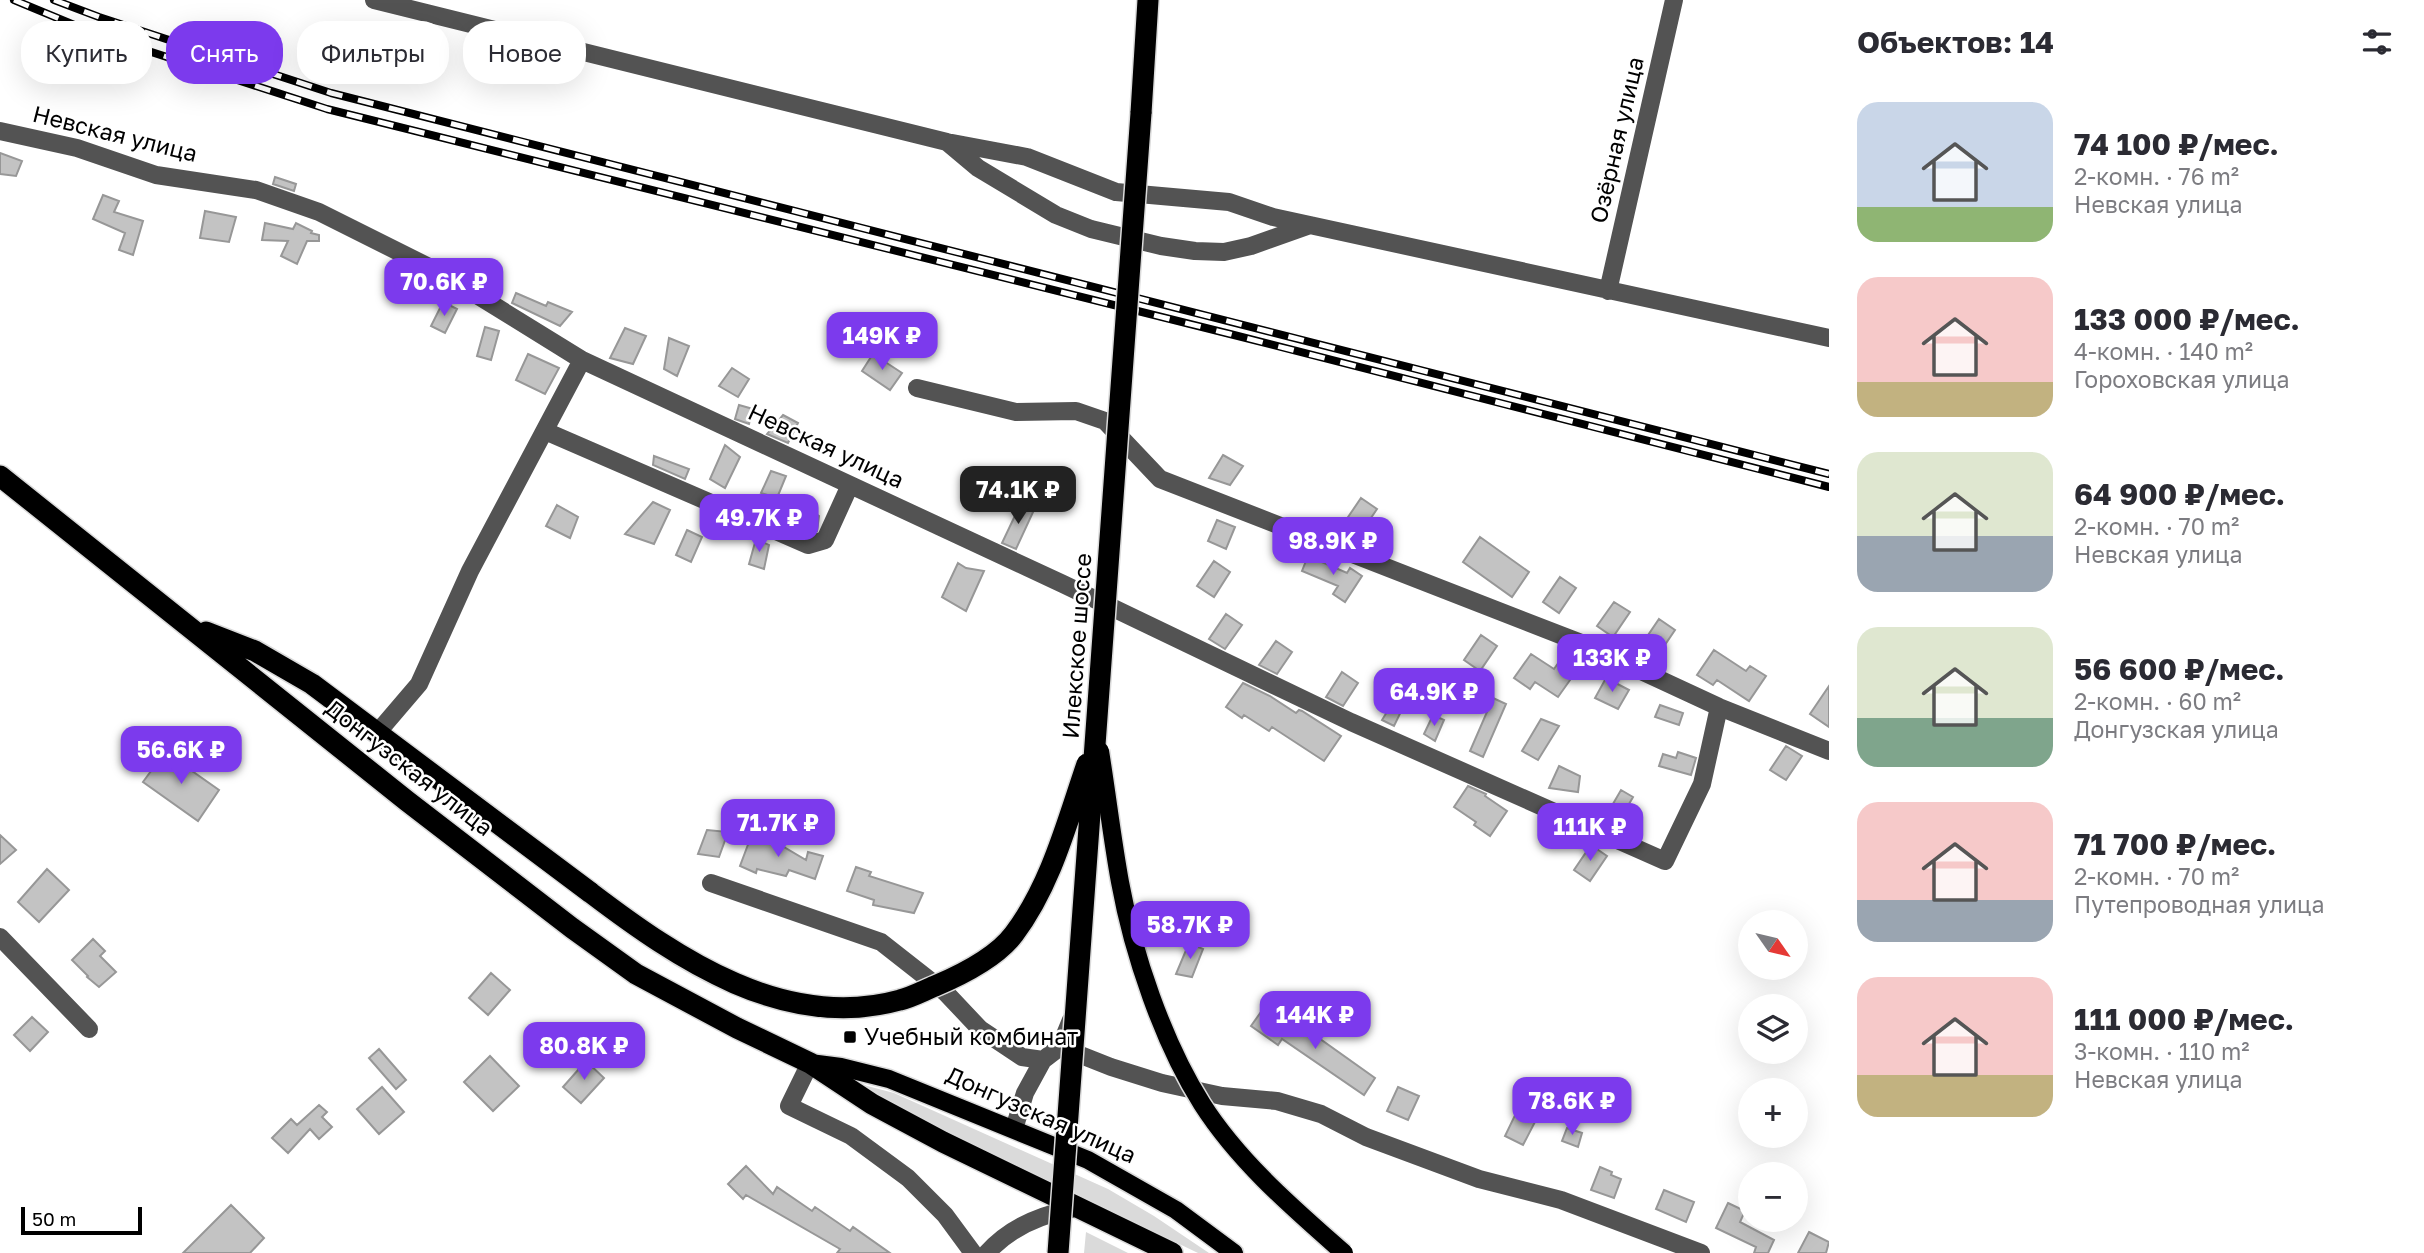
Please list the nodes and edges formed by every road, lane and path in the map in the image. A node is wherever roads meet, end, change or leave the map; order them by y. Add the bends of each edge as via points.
1 (374, 0) edge
2 (1148, 0) edge
3 (1674, 0) edge
4 (0, 131) edge
5 (947, 142) junction
6 (1311, 224) junction
7 (1608, 291) junction
8 (1829, 338) edge
9 (582, 360) junction
10 (917, 388) dead end
11 (545, 431) junction
12 (1127, 442) junction
13 (0, 476) edge
14 (850, 485) junction
15 (1115, 610) junction
16 (186, 624) junction
17 (1719, 707) junction
18 (378, 732) junction
19 (1097, 733) junction
20 (1829, 751) edge
21 (711, 883) dead end
22 (0, 937) edge
23 (89, 1029) dead end
24 (1060, 1047) junction
25 (1044, 1060) junction
26 (810, 1063) junction
27 (1014, 1129) junction
28 (1077, 1208) junction
29 (973, 1253) edge
30 (987, 1253) edge
31 (1058, 1253) edge
32 (1172, 1253) edge
33 (1234, 1253) edge
34 (1344, 1253) edge
35 (1701, 1253) edge

1 - 5 street
2 - 19 highway, Илекское шоссе, bridge
3 - 7 street, Озёрная улица
4 - 9 street, Невская улица via 77,148 156,175 256,190 319,212 443,274
5 - 6 street via 1027,156 1116,191 1229,202
5 - 6 street via 978,168 1056,215 1091,229 1161,246 1224,252
6 - 7 street
7 - 8 street
9 - 11 street
9 - 14 street, Невская улица
10 - 12 street via 1016,412 1076,411 1105,421
11 - 14 street via 808,545 825,540
11 - 18 street via 470,570 418,684
12 - 15 street
12 - 17 street via 1160,479 1581,643
13 - 16 highway, Донгузская улица
14 - 15 street, Невская улица
15 - 17 street, Невская улица via 1351,722 1665,860 1702,784
15 - 24 street via 1082,996
16 - 18 highway via 255,651 312,684
16 - 26 highway, Донгузская улица via 407,802 636,974
17 - 20 street
18 - 19 highway, bridge via 684,960 766,995 810,1005 858,1007 901,1000 976,967 1012,936 1050,871
19 - 31 highway, Илекское шоссе, bridge
19 - 34 main road, bridge via 1134,945 1180,1062 1229,1141 1266,1182
21 - 25 street via 881,942 946,993 980,1029 1022,1057
22 - 23 street
24 - 25 street
24 - 35 street via 1162,1083 1222,1096 1277,1101 1321,1114 1366,1138 1479,1179 1561,1200
25 - 27 street via 1025,1093
26 - 27 main road, Донгузская улица via 889,1079
26 - 28 highway, Донгузская улица via 873,1104
26 - 29 street via 789,1106 851,1136 908,1178 945,1215
27 - 33 main road, Донгузская улица via 1130,1182
28 - 30 street via 1046,1214 1023,1225
28 - 32 highway, Донгузская улица

